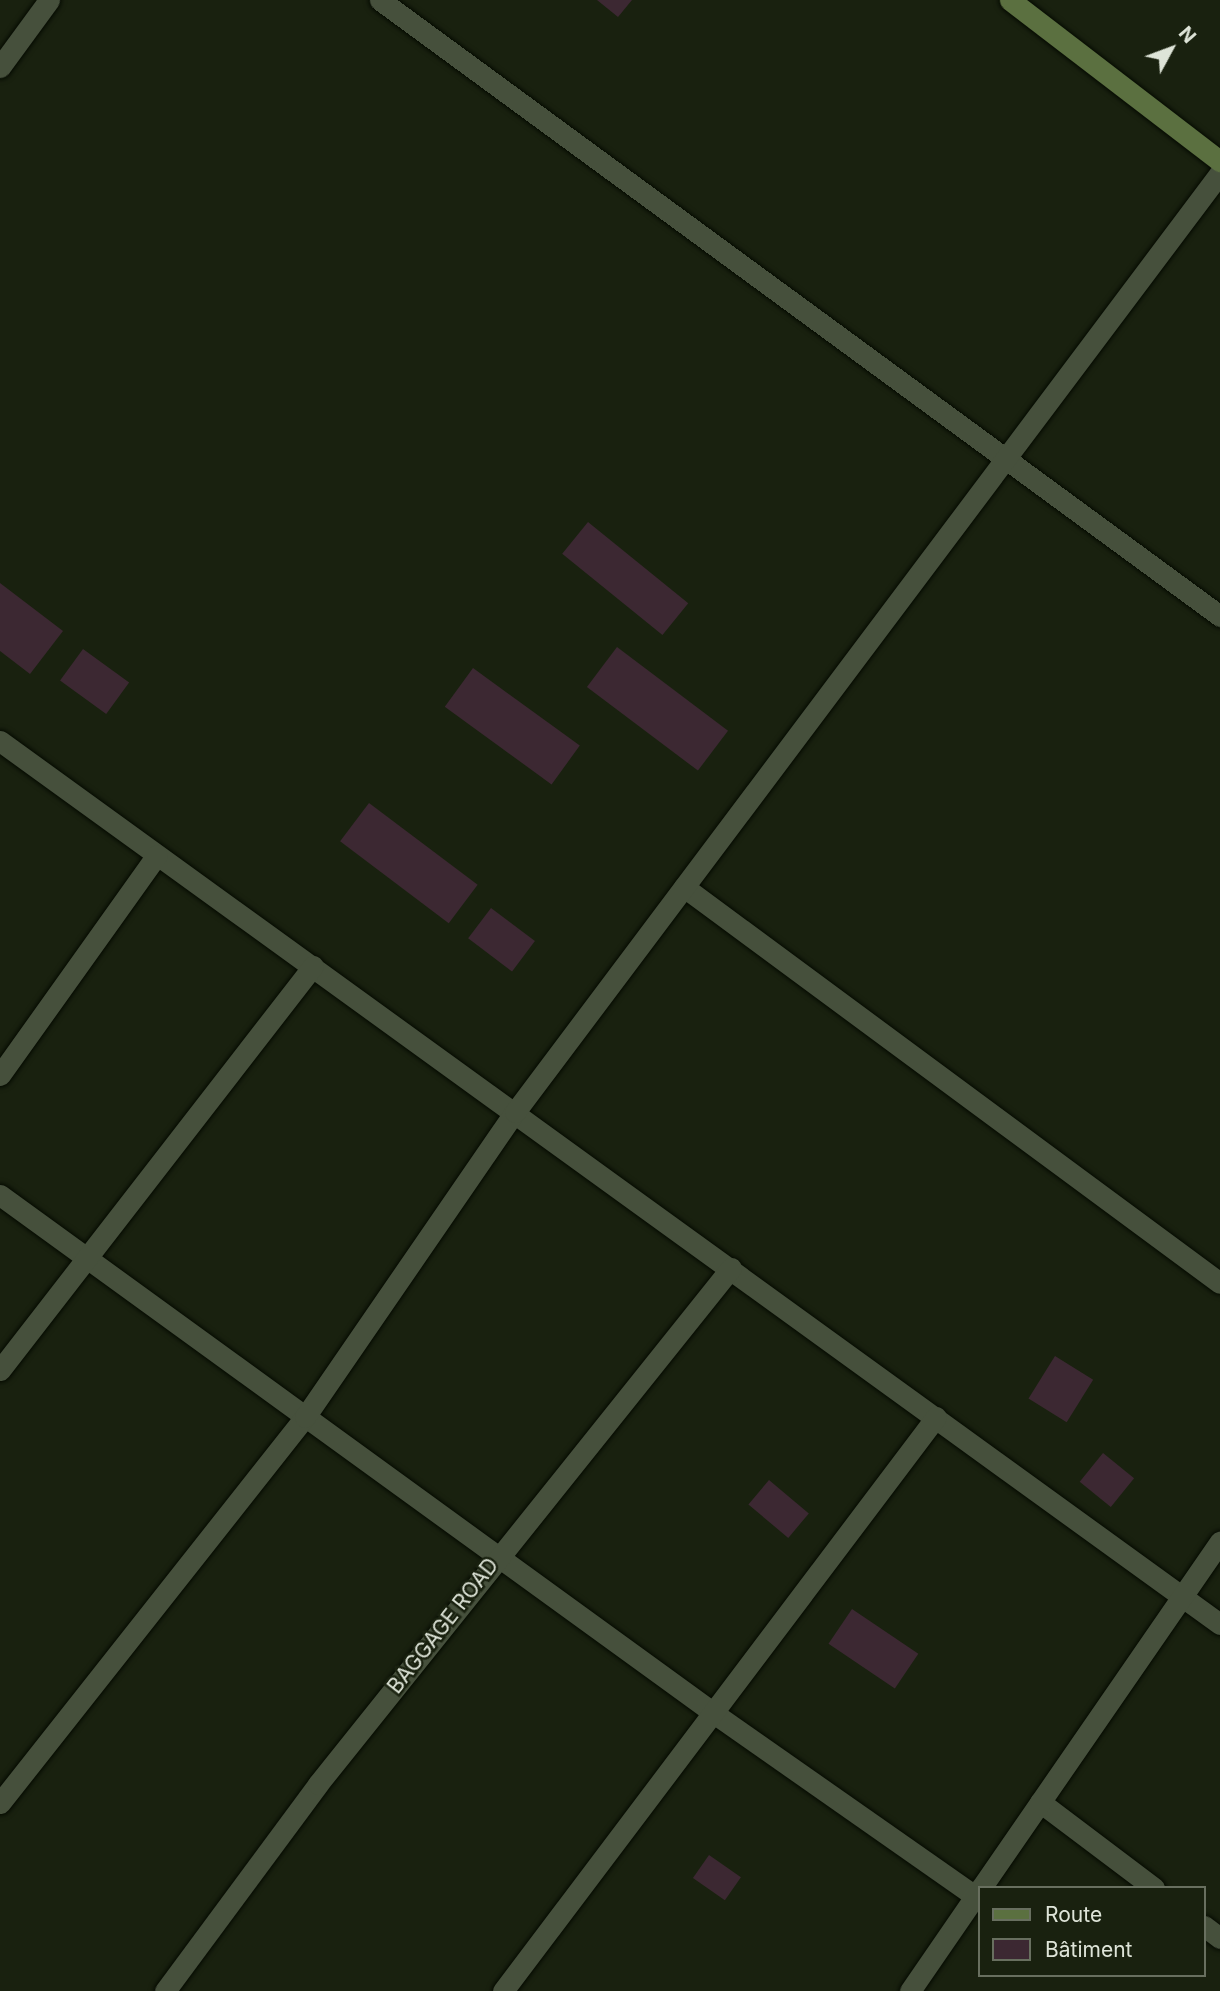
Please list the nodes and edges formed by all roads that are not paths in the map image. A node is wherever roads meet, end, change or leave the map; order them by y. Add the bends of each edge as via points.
1 (49, 0) edge
2 (380, 0) edge
3 (1010, 0) edge
4 (0, 68) edge
5 (1220, 161) edge
6 (1220, 173) edge
7 (1005, 459) junction
8 (1220, 616) edge
9 (0, 741) edge
10 (158, 855) junction
11 (684, 887) junction
12 (313, 967) junction
13 (0, 1075) edge
14 (514, 1112) junction
15 (0, 1195) edge
16 (84, 1256) junction
17 (731, 1268) junction
18 (1220, 1283) edge
19 (0, 1370) edge
20 (306, 1417) junction
21 (936, 1417) junction
22 (1220, 1542) edge
23 (499, 1556) junction
24 (1182, 1597) junction
25 (1220, 1624) edge
26 (715, 1714) junction
27 (1040, 1801) junction
28 (0, 1803) edge
29 (982, 1886) edge
30 (1151, 1886) edge
31 (978, 1890) edge
32 (978, 1892) edge
33 (165, 1991) edge
34 (503, 1991) edge
35 (910, 1991) edge

1 - 4 street
2 - 7 street
3 - 5 street
6 - 7 street
7 - 8 street
7 - 11 street
9 - 10 street
10 - 12 street
10 - 13 street
11 - 14 street
11 - 18 street
12 - 14 street
12 - 16 street
14 - 17 street
14 - 20 street
15 - 16 street
16 - 19 street
16 - 20 street
17 - 21 street
17 - 23 street, BAGGAGE ROAD
20 - 23 street
20 - 28 street
21 - 24 street
21 - 26 street
22 - 24 street
23 - 26 street
23 - 33 street, BAGGAGE ROAD via 318,1784
24 - 25 street
24 - 27 street
26 - 31 street
26 - 34 street
27 - 29 street
27 - 30 street
32 - 35 street

